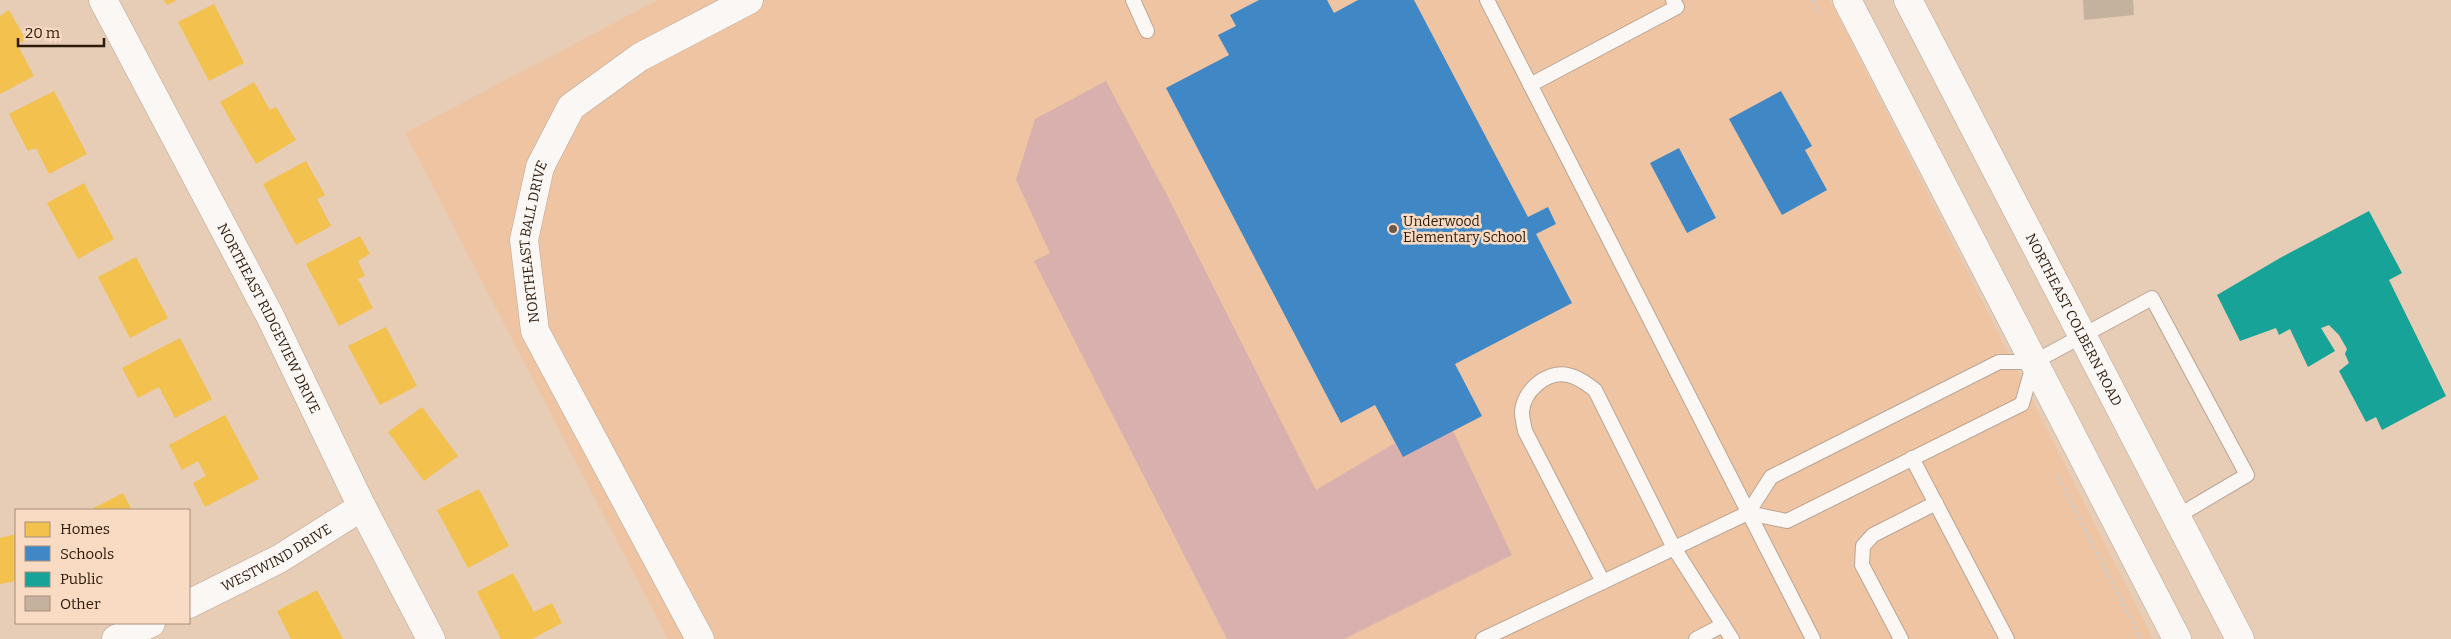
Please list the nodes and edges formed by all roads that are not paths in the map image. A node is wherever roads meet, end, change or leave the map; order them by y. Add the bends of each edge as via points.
1 (102, 0) edge
2 (749, 0) edge
3 (1133, 0) edge
4 (1487, 0) edge
5 (1673, 0) edge
6 (1847, 0) edge
7 (1908, 0) edge
8 (1147, 31) dead end
9 (1530, 85) junction
10 (2083, 336) junction
11 (2034, 362) junction
12 (1912, 458) junction
13 (1936, 504) junction
14 (362, 507) junction
15 (1748, 513) junction
16 (2176, 517) junction
17 (1674, 548) junction
18 (1603, 582) junction
19 (190, 604) edge
20 (149, 624) edge
21 (1724, 625) junction
22 (116, 639) edge
23 (431, 639) edge
24 (700, 639) edge
25 (1482, 639) edge
26 (1696, 639) edge
27 (1732, 639) edge
28 (1813, 639) edge
29 (1901, 639) edge
30 (2006, 639) edge
31 (2176, 639) edge
32 (2240, 639) edge

1 - 14 street, NORTHEAST RIDGEVIEW DRIVE via 270,316
2 - 24 street, NORTHEAST BALL DRIVE via 640,58 572,107 540,168 524,240 535,331
3 - 8 lane
4 - 9 lane
5 - 9 lane via 1676,6
6 - 11 street
7 - 10 street, NORTHEAST COLBERN ROAD
9 - 15 lane
10 - 11 lane
10 - 16 street, NORTHEAST COLBERN ROAD
10 - 16 lane via 2152,298 2247,475
11 - 12 lane via 2022,404
11 - 15 lane via 1999,362 1770,477
11 - 31 street
12 - 13 lane
12 - 15 lane via 1787,521
13 - 29 lane via 1873,535 1863,546 1862,565
13 - 30 lane
14 - 19 street, WESTWIND DRIVE via 280,559
14 - 23 street, NORTHEAST RIDGEVIEW DRIVE
15 - 17 lane
15 - 28 lane
16 - 32 street, NORTHEAST COLBERN ROAD
17 - 18 lane
17 - 18 lane via 1595,390 1568,374 1540,381 1528,394 1522,411 1525,431
17 - 21 lane
18 - 25 lane
20 - 22 street
21 - 26 lane
21 - 27 lane

